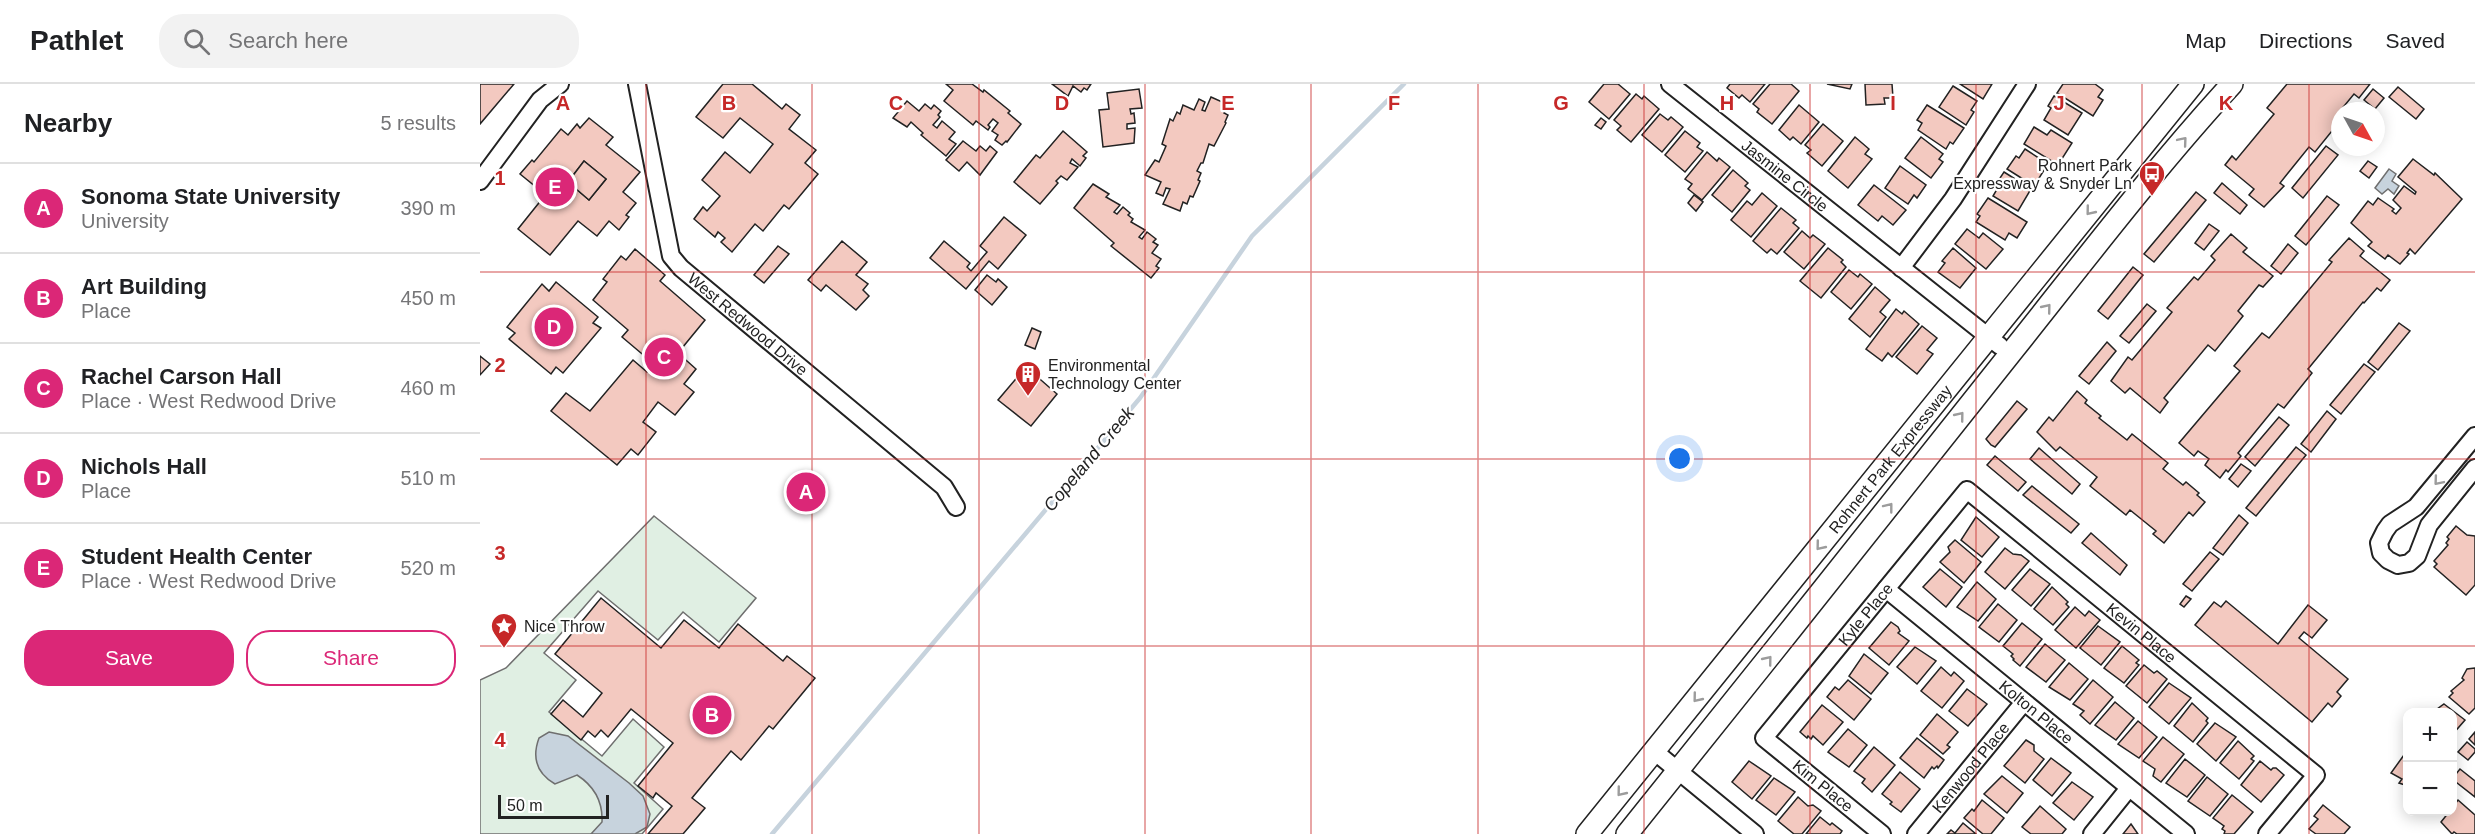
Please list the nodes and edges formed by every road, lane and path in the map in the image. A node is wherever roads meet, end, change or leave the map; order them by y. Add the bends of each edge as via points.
1 (560, 84) edge
2 (637, 84) edge
3 (1670, 84) edge
4 (2027, 84) edge
5 (2193, 84) edge
6 (2232, 84) edge
7 (480, 181) edge
8 (1900, 268) junction
9 (1994, 342) junction
10 (2475, 436) edge
11 (2475, 468) edge
12 (1967, 490) joint
13 (956, 507) dead end
14 (1886, 589) junction
15 (2024, 702) junction
16 (1764, 738) joint
17 (1654, 751) junction
18 (1678, 771) junction
19 (2129, 788) junction
20 (1587, 834) edge
21 (1627, 834) edge
22 (1755, 834) edge
23 (1882, 834) edge
24 (1916, 834) edge
25 (2092, 834) edge
26 (2186, 834) edge
27 (2267, 834) edge

1 - 7 street via 540,100
2 - 13 street, West Redwood Drive via 671,256 784,356 944,487
3 - 8 street, Jasmine Circle
4 - 8 street via 1953,198
5 -> 9 main road, Rohnert Park Expressway
18 -> 6 main road, Rohnert Park Expressway via 2123,213
8 - 9 street, Jasmine Circle
9 -> 17 main road, Rohnert Park Expressway
10 -> 11 street via 2416,507 2390,524 2379,543 2381,553 2398,565 2418,556 2429,525
12 - 14 street, Kyle Place
12 - 27 street, Kevin Place via 2316,775
14 - 15 street, Kolton Place
14 - 16 street, Kyle Place
15 - 19 street, Kolton Place
15 - 24 street, Kenwood Place
16 - 23 street, Kim Place
17 - 18 street
17 -> 20 main road, Rohnert Park Expressway
18 - 21 main road, Rohnert Park Expressway
18 - 22 street
19 - 25 street
19 - 26 street, Kolton Place

